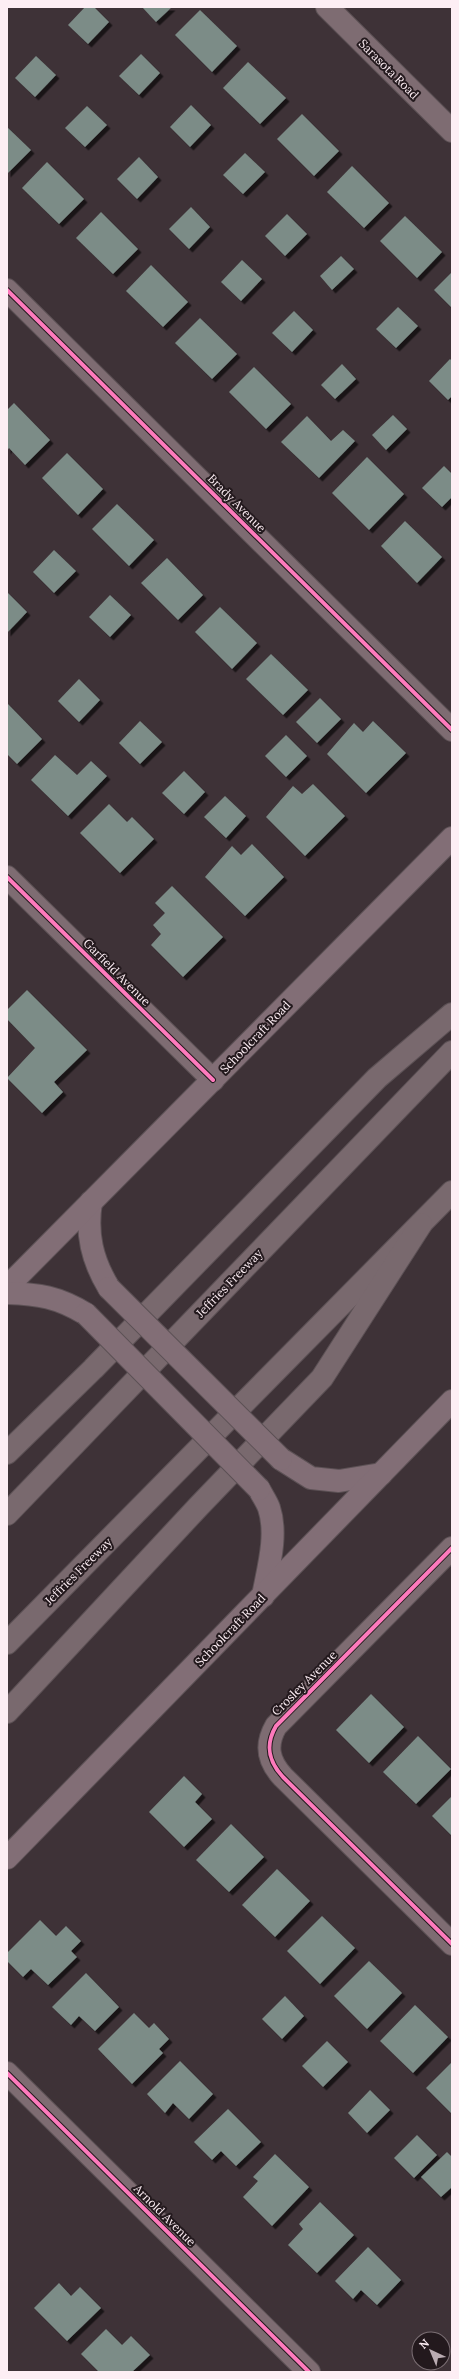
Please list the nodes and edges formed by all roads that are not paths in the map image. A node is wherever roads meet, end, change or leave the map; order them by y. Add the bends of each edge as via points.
1 (326, 7) edge
2 (452, 131) edge
3 (7, 290) edge
4 (452, 730) edge
5 (452, 838) edge
6 (7, 877) edge
7 (452, 1014) edge
8 (452, 1052) edge
9 (213, 1080) junction
10 (452, 1192) edge
11 (91, 1202) junction
12 (420, 1224) junction
13 (7, 1287) edge
14 (7, 1293) edge
15 (452, 1401) edge
16 (7, 1453) edge
17 (382, 1474) junction
18 (7, 1514) edge
19 (452, 1548) edge
20 (263, 1596) junction
21 (7, 1643) edge
22 (7, 1712) edge
23 (7, 1858) edge
24 (452, 1944) edge
25 (7, 2073) edge
26 (308, 2372) edge

1 - 2 street, Sarasota Road
3 - 4 street, Brady Avenue
5 - 9 main road, Schoolcraft Road
6 - 9 street, Garfield Avenue
7 - 16 highway via 377,1078 93,1369
8 - 18 highway, Jeffries Freeway
9 - 11 main road, Schoolcraft Road
10 - 12 highway, Jeffries Freeway
11 - 13 main road, Schoolcraft Road
11 - 17 main road, bridge via 88,1224 97,1269 109,1288 281,1459 311,1478 339,1481
12 - 21 highway, Jeffries Freeway
12 - 22 highway via 322,1378
14 - 20 main road, bridge via 47,1296 65,1302 86,1314 259,1489 269,1508 272,1525 270,1560
15 - 17 main road, Schoolcraft Road
17 - 20 main road, Schoolcraft Road
19 - 24 street, Crosley Avenue via 276,1726 270,1738 269,1748 271,1760 283,1777
20 - 23 main road, Schoolcraft Road
25 - 26 street, Arnold Avenue

